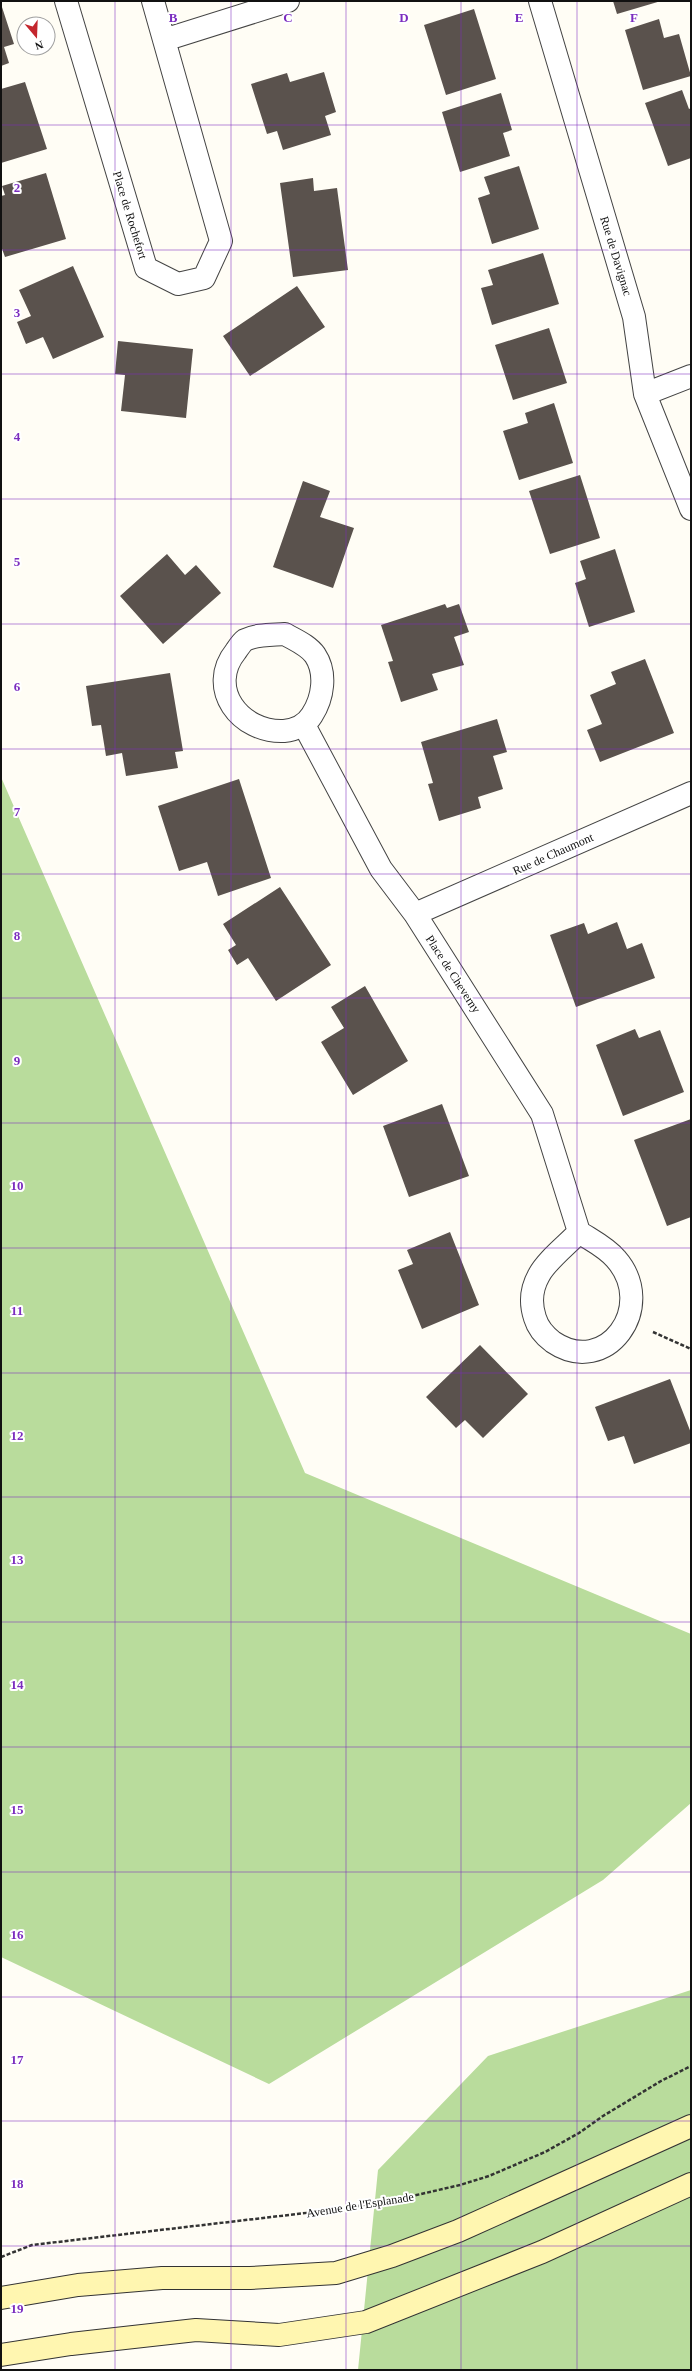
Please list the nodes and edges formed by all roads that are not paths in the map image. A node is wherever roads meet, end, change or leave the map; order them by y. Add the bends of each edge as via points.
1 (66, 1) edge
2 (153, 1) edge
3 (288, 1) edge
4 (540, 1) edge
5 (164, 40) junction
6 (691, 376) edge
7 (645, 394) junction
8 (691, 509) edge
9 (304, 725) junction
10 (691, 793) edge
11 (415, 914) junction
12 (579, 1232) junction
13 (691, 2126) edge
14 (691, 2184) edge
15 (1, 2298) edge
16 (1, 2355) edge

1 - 5 street, Place de Rochefort via 146,268 178,284 204,278 221,241
2 - 5 street, Place de Rochefort
3 - 5 street
4 - 7 street, Rue de Davignac via 634,317
6 - 7 street
7 - 8 street, Rue de Davignac
9 - 9 street via 321,697 322,676 315,655 302,643 285,634 245,640 231,656 225,671 230,704 250,724 275,731 287,731
9 - 11 street, Place de Cheverny via 381,869
10 - 11 street, Rue de Chaumont
11 - 12 street, Place de Cheverny via 542,1114
12 - 12 street via 539,1274 532,1289 531,1306 536,1323 546,1337 560,1347 577,1351 594,1350 610,1343 622,1331 628,1320 632,1302 630,1286 616,1259
13 - 15 street via 458,2231 392,2256 336,2273 250,2278 162,2278 78,2285
14 - 16 street via 542,2252 366,2322 279,2335 196,2330 71,2344

